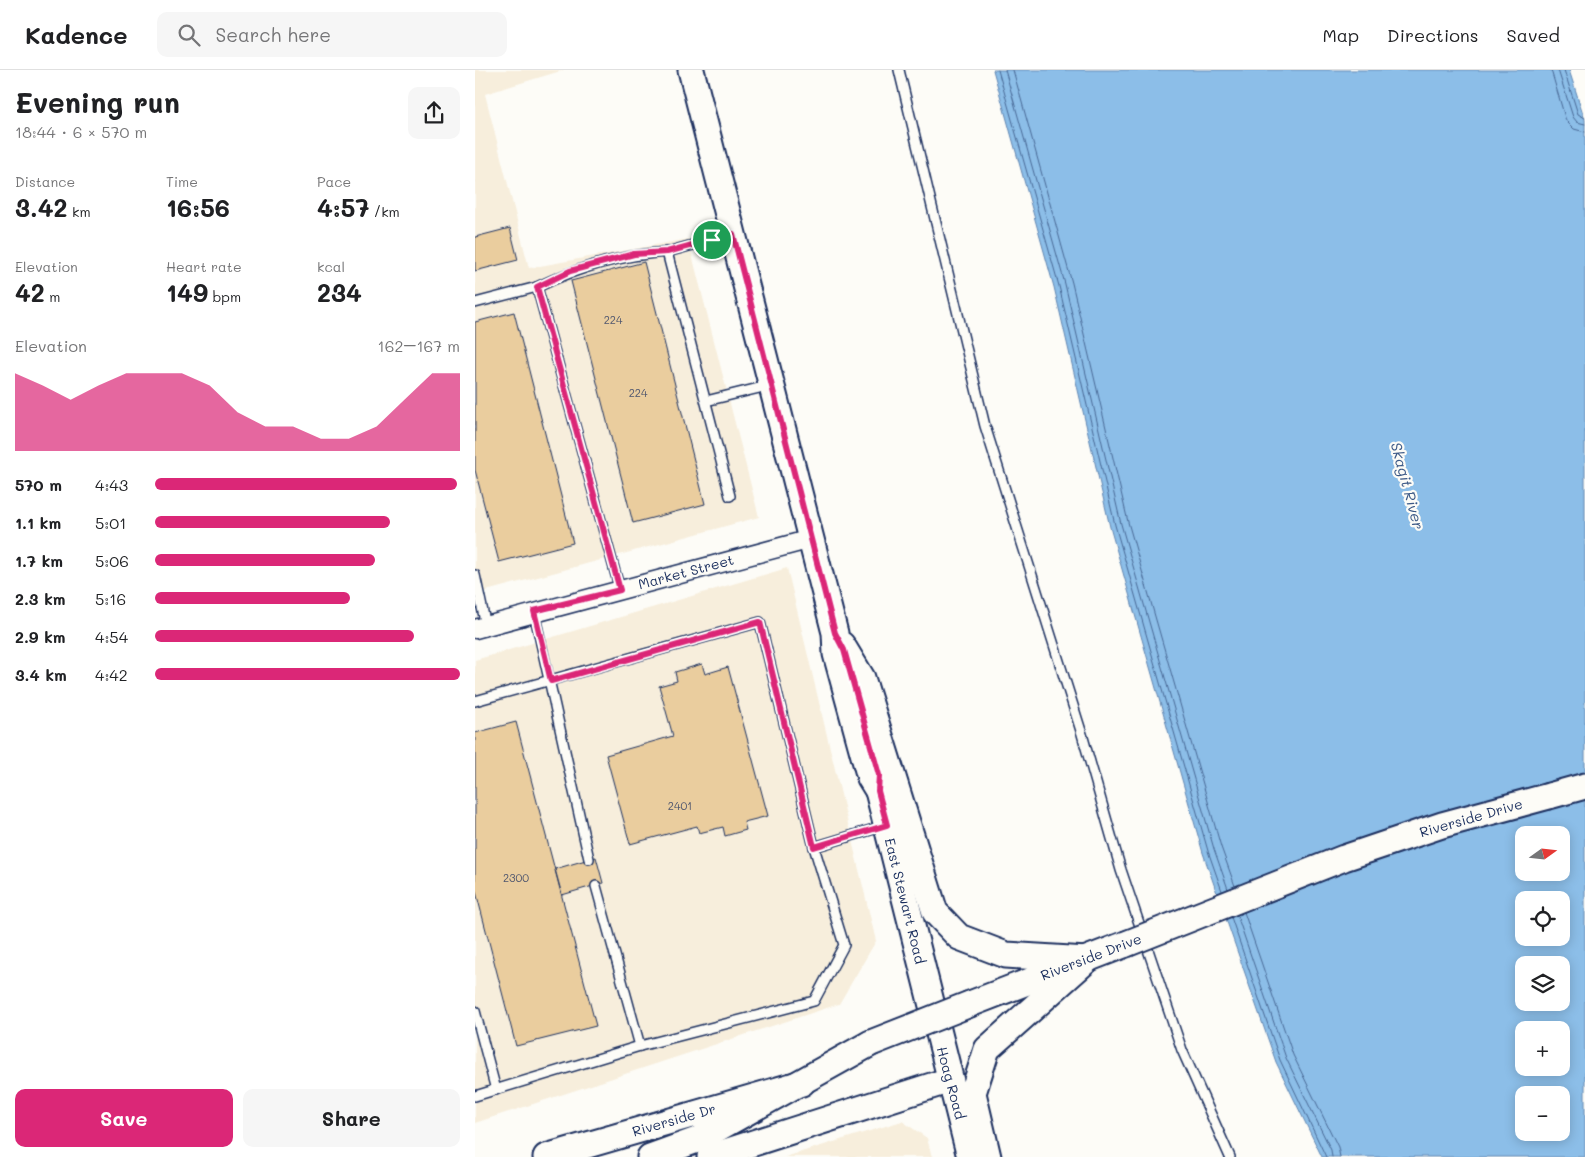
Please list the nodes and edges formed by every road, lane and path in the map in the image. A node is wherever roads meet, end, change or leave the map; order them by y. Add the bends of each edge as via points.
1 (691, 70) edge
2 (899, 70) edge
3 (733, 234) junction
4 (667, 252) junction
5 (537, 287) junction
6 (475, 303) edge
7 (772, 384) junction
8 (706, 401) junction
9 (730, 496) dead end
10 (811, 539) junction
11 (475, 575) edge
12 (620, 590) junction
13 (534, 611) junction
14 (481, 627) edge
15 (840, 641) junction
16 (551, 681) junction
17 (475, 701) edge
18 (1585, 786) edge
19 (887, 825) junction
20 (814, 847) junction
21 (589, 860) dead end
22 (596, 886) dead end
23 (1087, 960) junction
24 (931, 1010) joint
25 (475, 1011) edge
26 (640, 1046) junction
27 (950, 1080) junction
28 (802, 1083) junction
29 (496, 1090) junction
30 (475, 1096) edge
31 (546, 1157) edge
32 (650, 1157) edge
33 (710, 1157) edge
34 (970, 1157) edge
35 (988, 1157) edge
36 (1230, 1157) edge

1 - 3 main road, East Stewart Road
2 - 36 lane via 985,426 1082,734 1121,870 1182,1050
3 - 4 lane
3 - 7 main road, East Stewart Road
4 - 5 lane via 634,254 570,271
4 - 8 lane
5 - 6 lane
5 - 12 lane
7 - 8 lane
7 - 10 main road, East Stewart Road
8 - 9 lane
10 - 12 street, Market Street
10 - 15 main road, East Stewart Road
11 - 14 lane
12 - 13 street, Market Street
13 - 14 street, Market Street
13 - 16 lane
15 - 19 main road, East Stewart Road via 879,775 878,791
15 - 23 main road via 862,678 935,912 959,937 1006,954
16 - 17 lane
16 - 20 lane via 760,622
16 - 21 lane
18 - 23 main road, Riverside Drive, bridge via 1441,825 1344,858
19 - 20 lane
19 - 24 main road, East Stewart Road
20 - 26 lane via 844,945 814,1001
22 - 26 lane
23 - 28 main road, Riverside Drive, bridge via 871,1043
23 - 35 main road via 987,1049 973,1093
24 - 27 main road, Hoag Road
25 - 29 lane
26 - 29 lane
27 - 33 main road
27 - 34 main road, Hoag Road
28 - 31 main road, Riverside Dr
28 - 32 main road, Riverside Drive via 697,1140
29 - 30 lane

